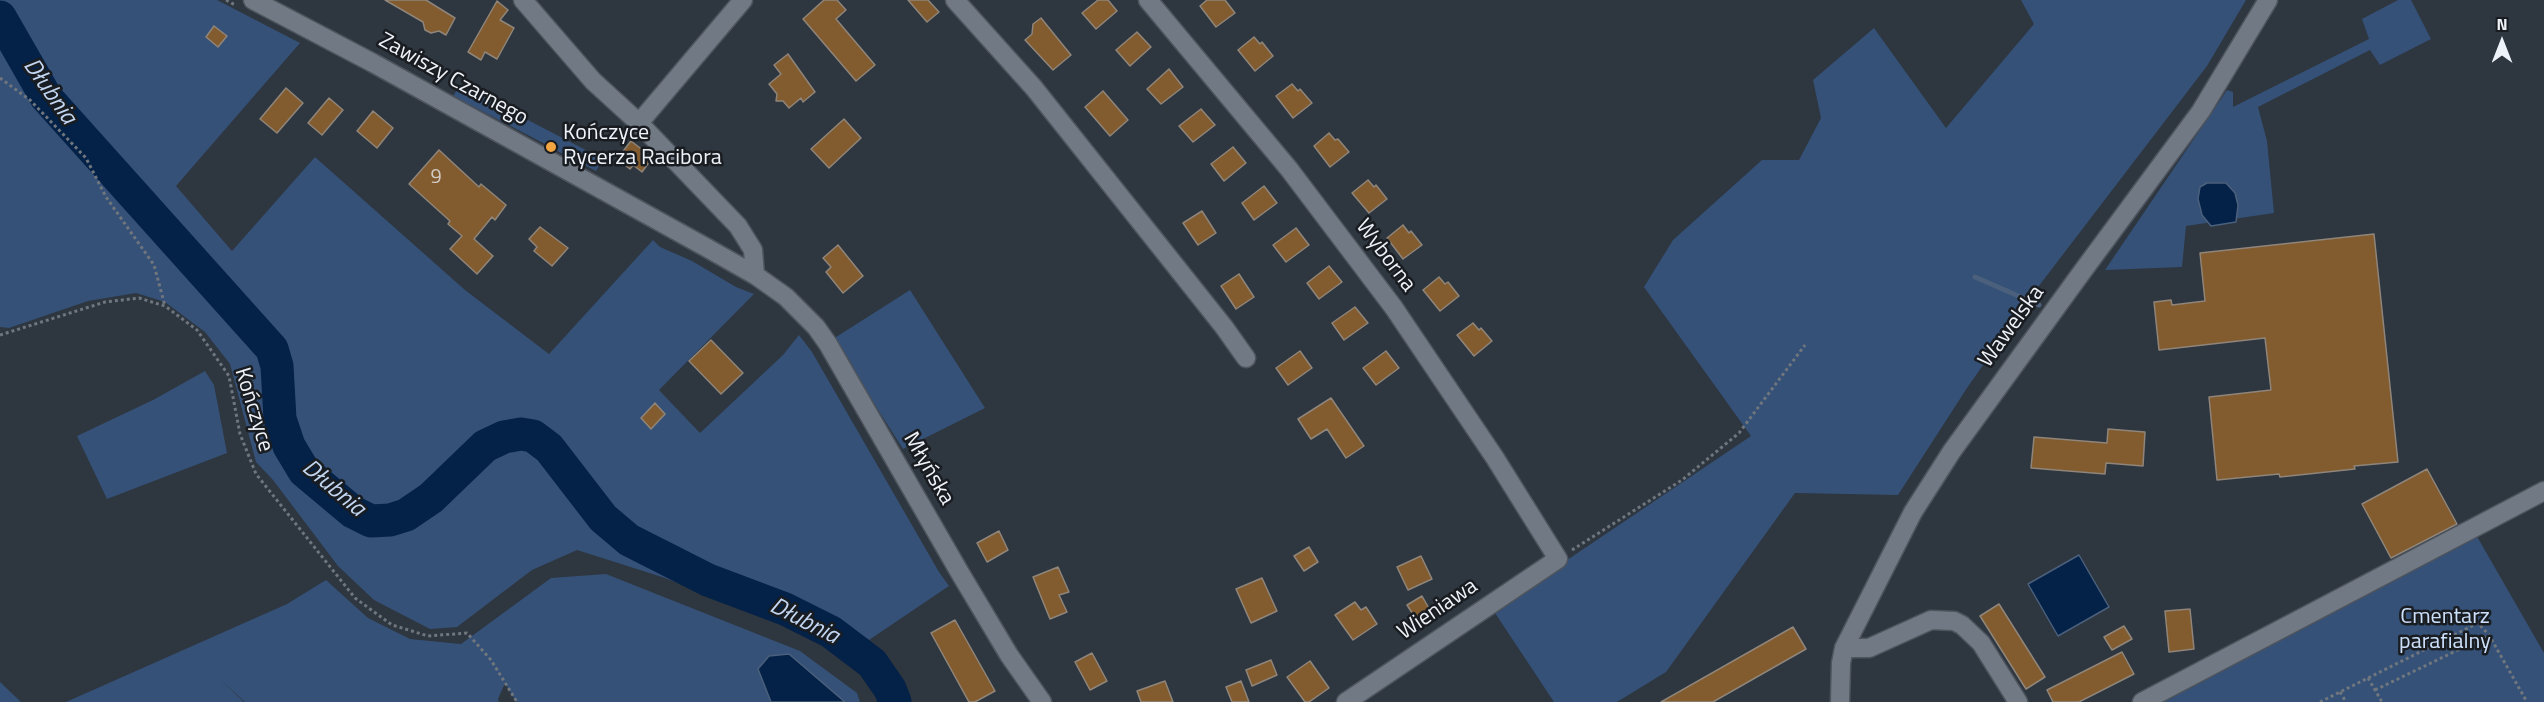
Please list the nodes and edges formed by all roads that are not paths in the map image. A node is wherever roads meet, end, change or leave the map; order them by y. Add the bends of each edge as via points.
1 (523, 0) edge
2 (743, 0) edge
3 (955, 0) edge
4 (1149, 0) edge
5 (2268, 0) edge
6 (244, 3) edge
7 (639, 123) junction
8 (755, 275) junction
9 (1246, 358) dead end
10 (2544, 491) edge
11 (1558, 559) joint
12 (1844, 648) junction
13 (1042, 702) edge
14 (1346, 702) edge
15 (1840, 702) edge
16 (2018, 702) edge
17 (2142, 702) edge

1 - 7 street via 593,81
2 - 7 street
3 - 9 street via 1034,88
4 - 11 street, Wyborna via 1289,169 1394,308
5 - 12 street, Wawelska via 2201,111 1947,459 1896,543
6 - 8 street, Zawiszy Czarnego via 373,63
7 - 8 street via 747,238 753,250
8 - 13 street, Młyńska via 803,313 828,344 1009,655
10 - 17 street
11 - 14 street, Wieniawa
12 - 15 street, Wawelska
12 - 16 street via 1869,648 1931,620 1954,621 1981,643

